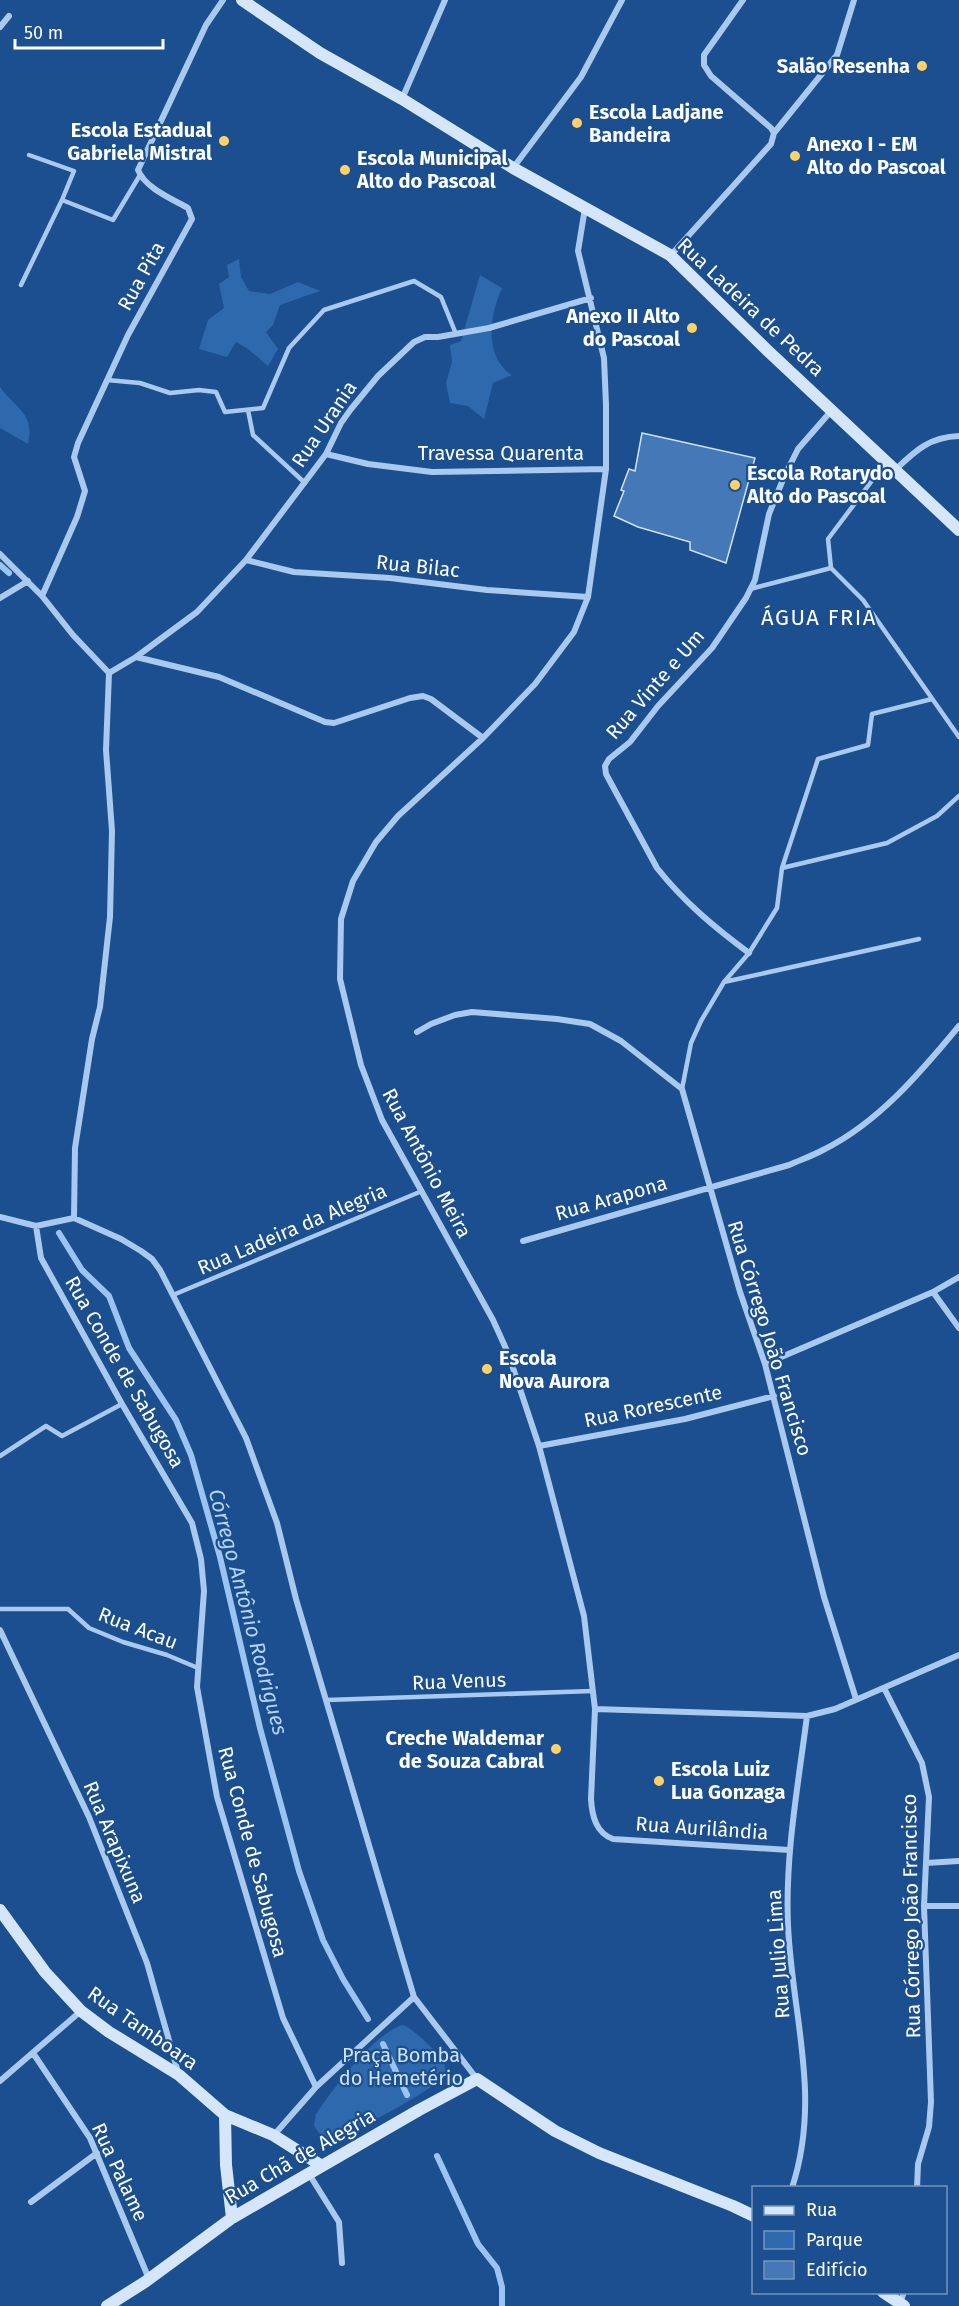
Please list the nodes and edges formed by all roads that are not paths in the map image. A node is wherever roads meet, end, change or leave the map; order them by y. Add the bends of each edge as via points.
1 (223, 0) edge
2 (242, 0) edge
3 (445, 0) edge
4 (622, 0) edge
5 (743, 0) edge
6 (854, 0) edge
7 (9, 16) dead end
8 (0, 27) edge
9 (402, 99) junction
10 (773, 130) junction
11 (29, 155) dead end
12 (513, 168) junction
13 (140, 175) junction
14 (62, 200) junction
15 (585, 207) junction
16 (670, 255) junction
17 (21, 285) dead end
18 (591, 298) junction
19 (456, 334) junction
20 (107, 380) junction
21 (248, 410) junction
22 (832, 410) junction
23 (959, 436) edge
24 (326, 454) junction
25 (890, 466) junction
26 (606, 469) junction
27 (304, 483) junction
28 (959, 530) edge
29 (0, 554) edge
30 (246, 560) junction
31 (831, 568) junction
32 (28, 580) junction
33 (750, 589) junction
34 (42, 596) junction
35 (588, 597) junction
36 (0, 598) edge
37 (136, 657) junction
38 (109, 673) junction
39 (932, 699) junction
40 (959, 737) edge
41 (483, 738) junction
42 (959, 796) edge
43 (782, 868) junction
44 (919, 939) dead end
45 (749, 953) junction
46 (724, 982) junction
47 (959, 1026) edge
48 (417, 1032) dead end
49 (682, 1089) junction
50 (708, 1187) junction
51 (422, 1191) junction
52 (0, 1217) edge
53 (74, 1218) junction
54 (36, 1226) junction
55 (523, 1241) dead end
56 (959, 1277) edge
57 (933, 1292) junction
58 (173, 1295) junction
59 (959, 1328) edge
60 (765, 1364) junction
61 (774, 1396) junction
62 (122, 1404) junction
63 (538, 1446) junction
64 (0, 1456) edge
65 (0, 1609) edge
66 (0, 1630) edge
67 (959, 1655) edge
68 (198, 1668) junction
69 (884, 1688) junction
70 (593, 1691) junction
71 (856, 1699) junction
72 (327, 1700) junction
73 (595, 1709) junction
74 (807, 1716) junction
75 (613, 1839) joint
76 (789, 1850) junction
77 (959, 1861) edge
78 (926, 1863) junction
79 (924, 1906) junction
80 (959, 1906) edge
81 (0, 1910) edge
82 (414, 1997) junction
83 (81, 2011) junction
84 (33, 2053) junction
85 (179, 2075) junction
86 (477, 2079) junction
87 (0, 2081) edge
88 (316, 2087) junction
89 (225, 2115) junction
90 (273, 2135) junction
91 (97, 2153) junction
92 (322, 2166) junction
93 (309, 2173) junction
94 (792, 2186) edge
95 (917, 2186) edge
96 (31, 2202) dead end
97 (752, 2216) edge
98 (231, 2218) junction
99 (342, 2263) dead end
100 (149, 2279) junction
101 (888, 2294) edge
102 (903, 2300) edge
103 (107, 2306) edge

1 - 13 street via 206,25 139,166
2 - 9 street, Rua Ladeira de Pedra via 320,53
3 - 9 street
4 - 12 street via 581,77
5 - 10 street via 704,55 704,65 711,76
6 - 10 street via 837,55
7 - 8 street
9 - 12 street, Rua Ladeira de Pedra
10 - 16 street via 771,144
11 - 14 lane via 74,171
12 - 15 street, Rua Ladeira de Pedra
13 - 14 lane via 112,219
13 - 20 street, Rua Pita via 188,208 192,219
14 - 17 lane
15 - 16 street, Rua Ladeira de Pedra
15 - 18 street, Rua Antônio Meira via 578,251
16 - 22 street, Rua Ladeira de Pedra
18 - 19 street, Rua Urania
18 - 26 street, Rua Antônio Meira via 604,358
19 - 21 lane via 441,297 414,281 324,310 289,348 263,408
19 - 24 street, Rua Urania via 425,337 402,352 351,408
20 - 21 lane via 140,383 170,393 216,392 225,412
20 - 34 street, Rua Pita via 74,457 86,491
21 - 27 lane via 253,435
22 - 25 street, Rua Ladeira de Pedra
22 - 33 street, Rua Vinte e Um via 798,449 784,477 769,514
23 - 25 street via 921,446
24 - 26 street, Travessa Quarenta via 432,472
24 - 27 street, Rua Urania
25 - 28 street, Rua Ladeira de Pedra
25 - 31 lane via 828,539
26 - 35 street, Rua Antônio Meira
27 - 30 street, Rua Urania
29 - 32 street
30 - 35 street, Rua Bilac via 294,572
30 - 37 street, Rua Urania via 197,612
31 - 33 lane
31 - 39 lane via 862,600
32 - 34 street
32 - 36 street
33 - 45 street, Rua Vinte e Um via 712,648 630,742 609,759 605,770 668,882 711,925
34 - 38 street
35 - 41 street, Rua Antônio Meira via 574,632 535,684
37 - 38 street, Rua Urania
37 - 41 street via 219,677 325,722 333,723 423,696
38 - 53 street via 106,750 112,831 110,917 100,1007 76,1139
39 - 40 lane
39 - 43 lane, Rua Córrego João Francisco via 872,714 868,745 818,759
41 - 51 street, Rua Antônio Meira via 398,816 376,842 353,881 341,919 340,979 361,1065 382,1120
42 - 43 lane via 936,816 887,843
43 - 45 lane, Rua Córrego João Francisco via 777,908
44 - 46 lane
45 - 46 lane, Rua Córrego João Francisco
46 - 49 lane, Rua Córrego João Francisco via 691,1043
47 - 50 street, Rua Arapona via 892,1101 857,1129 824,1150 789,1164
48 - 49 street via 472,1012 590,1024 630,1047
49 - 50 street, Rua Córrego João Francisco
50 - 55 street, Rua Arapona
50 - 60 street, Rua Córrego João Francisco
51 - 58 lane, Rua Ladeira da Alegria
51 - 63 street, Rua Antônio Meira via 493,1320 508,1353
52 - 54 street
53 - 54 street
53 - 58 street via 121,1239 152,1259
54 - 62 street, Rua Conde de Sabugosa via 41,1258
56 - 57 street
57 - 59 street
57 - 60 street
58 - 72 street via 246,1438 277,1523
60 - 61 street, Rua Córrego João Francisco
61 - 63 street, Rua Rorescente via 685,1419
61 - 71 street, Rua Córrego João Francisco via 824,1598
62 - 64 lane via 62,1436 46,1426
62 - 68 street, Rua Conde de Sabugosa via 192,1523 204,1591
63 - 70 street, Rua Antônio Meira via 585,1616
65 - 68 lane, Rua Acau via 68,1609 89,1628
66 - 85 street, Rua Arapixuna via 89,1816 147,1963
67 - 69 street
68 - 88 street, Rua Conde de Sabugosa via 197,1687 216,1797 283,2018
69 - 71 street
69 - 78 street, Rua Córrego João Francisco via 922,1763 929,1797
70 - 72 lane, Rua Venus
70 - 73 street, Rua Antônio Meira
71 - 74 street
72 - 82 street
73 - 74 street
73 - 75 street, Rua Antônio Meira via 592,1811 602,1835
74 - 76 street, Rua Julio Lima
75 - 76 street, Rua Aurilândia
76 - 94 street, Rua Julio Lima via 788,1924 805,2074 806,2124
77 - 78 street
78 - 79 street, Rua Córrego João Francisco
79 - 80 street
79 - 95 street, Rua Córrego João Francisco via 931,2102
81 - 83 street, Rua Tamboara via 45,1972
82 - 86 street
82 - 88 street, Rua Chã de Alegria
83 - 84 street
83 - 85 street, Rua Tamboara
84 - 87 street
84 - 91 street, Rua Palame
85 - 89 street, Rua Tamboara
86 - 92 street, Rua Chã de Alegria
86 - 97 street via 555,2131 598,2153
88 - 90 street, Rua Chã de Alegria
89 - 90 street, Rua Tamboara
89 - 98 street
90 - 92 street, Rua Tamboara
91 - 96 street
91 - 100 street, Rua Palame
92 - 93 street, Rua Chã de Alegria
93 - 98 street, Rua Chã de Alegria
93 - 99 street via 339,2222
98 - 100 street, Rua Chã de Alegria
100 - 103 street, Rua Chã de Alegria
101 - 102 street

